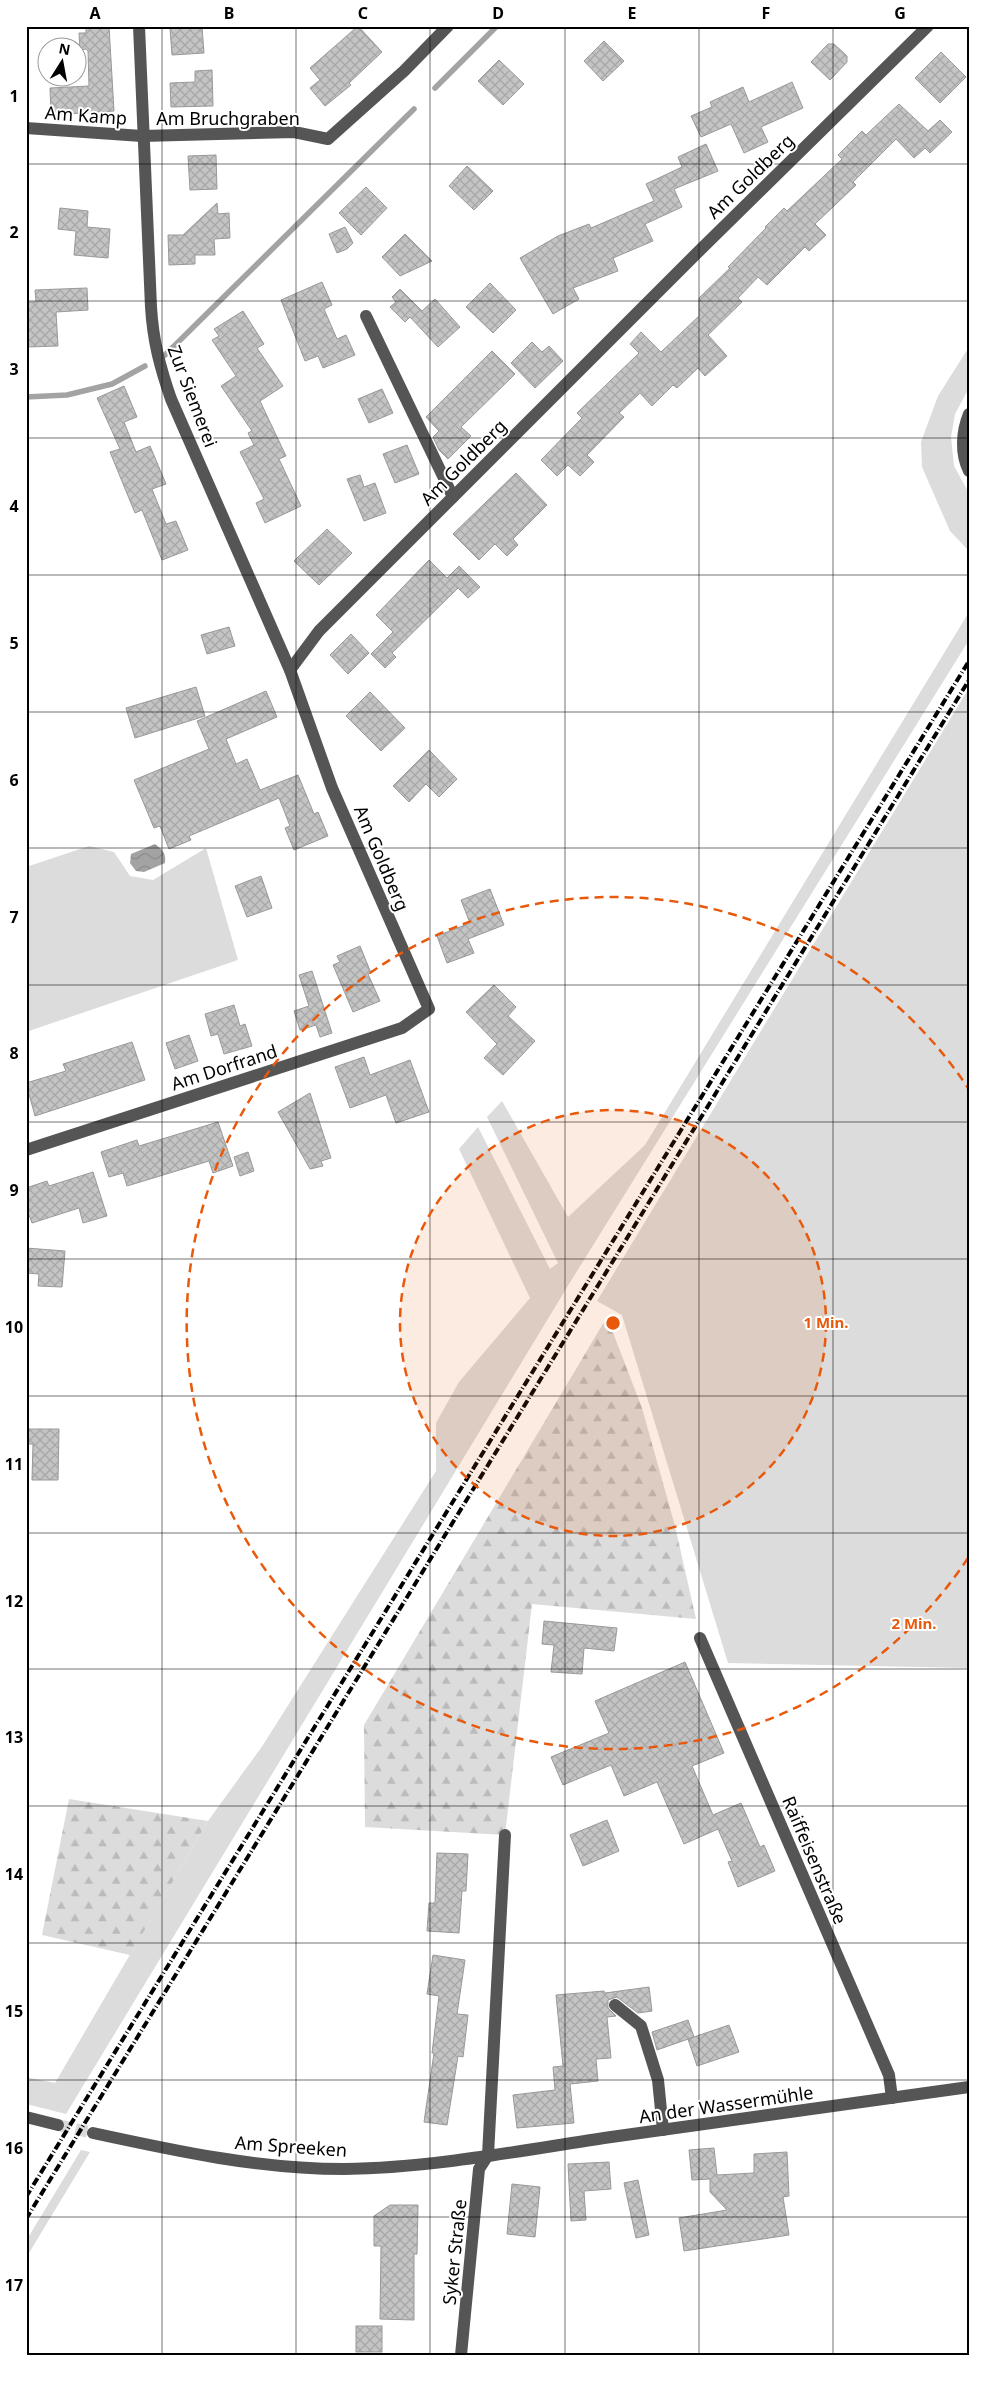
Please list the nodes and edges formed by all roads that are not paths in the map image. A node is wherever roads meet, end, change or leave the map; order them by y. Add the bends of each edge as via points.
1 (139, 26) edge
2 (448, 26) edge
3 (928, 26) edge
4 (26, 128) edge
5 (142, 136) junction
6 (366, 316) dead end
7 (969, 414) edge
8 (969, 471) edge
9 (453, 497) junction
10 (290, 670) junction
11 (428, 1009) joint
12 (26, 1150) edge
13 (700, 1638) dead end
14 (505, 1835) dead end
15 (615, 2005) dead end
16 (969, 2087) edge
17 (892, 2098) junction
18 (26, 2117) edge
19 (58, 2125) tunnel mouth
20 (664, 2130) junction
21 (93, 2133) tunnel mouth
22 (488, 2155) junction
23 (461, 2355) edge

1 - 5 street, Zur Siemerei
2 - 5 street, Am Bruchgraben via 328,139 294,132
3 - 9 street, Am Goldberg
4 - 5 street, Am Kamp
5 - 10 street, Zur Siemerei via 153,332 159,364
6 - 9 street
7 - 8 street via 962,445
9 - 10 street, Am Goldberg via 319,631
10 - 11 street, Am Goldberg via 332,788
11 - 12 street, Am Dorfrand via 402,1028
13 - 17 street, Raiffeisenstraße via 889,2075
14 - 22 street
15 - 20 street via 641,2026 658,2080
16 - 17 street, An der Wassermühle
17 - 20 street, An der Wassermühle
18 - 19 street
20 - 22 street, An der Wassermühle
21 - 22 street, Am Spreeken via 261,2164 342,2169 381,2168
22 - 23 street, Syker Straße via 479,2169

